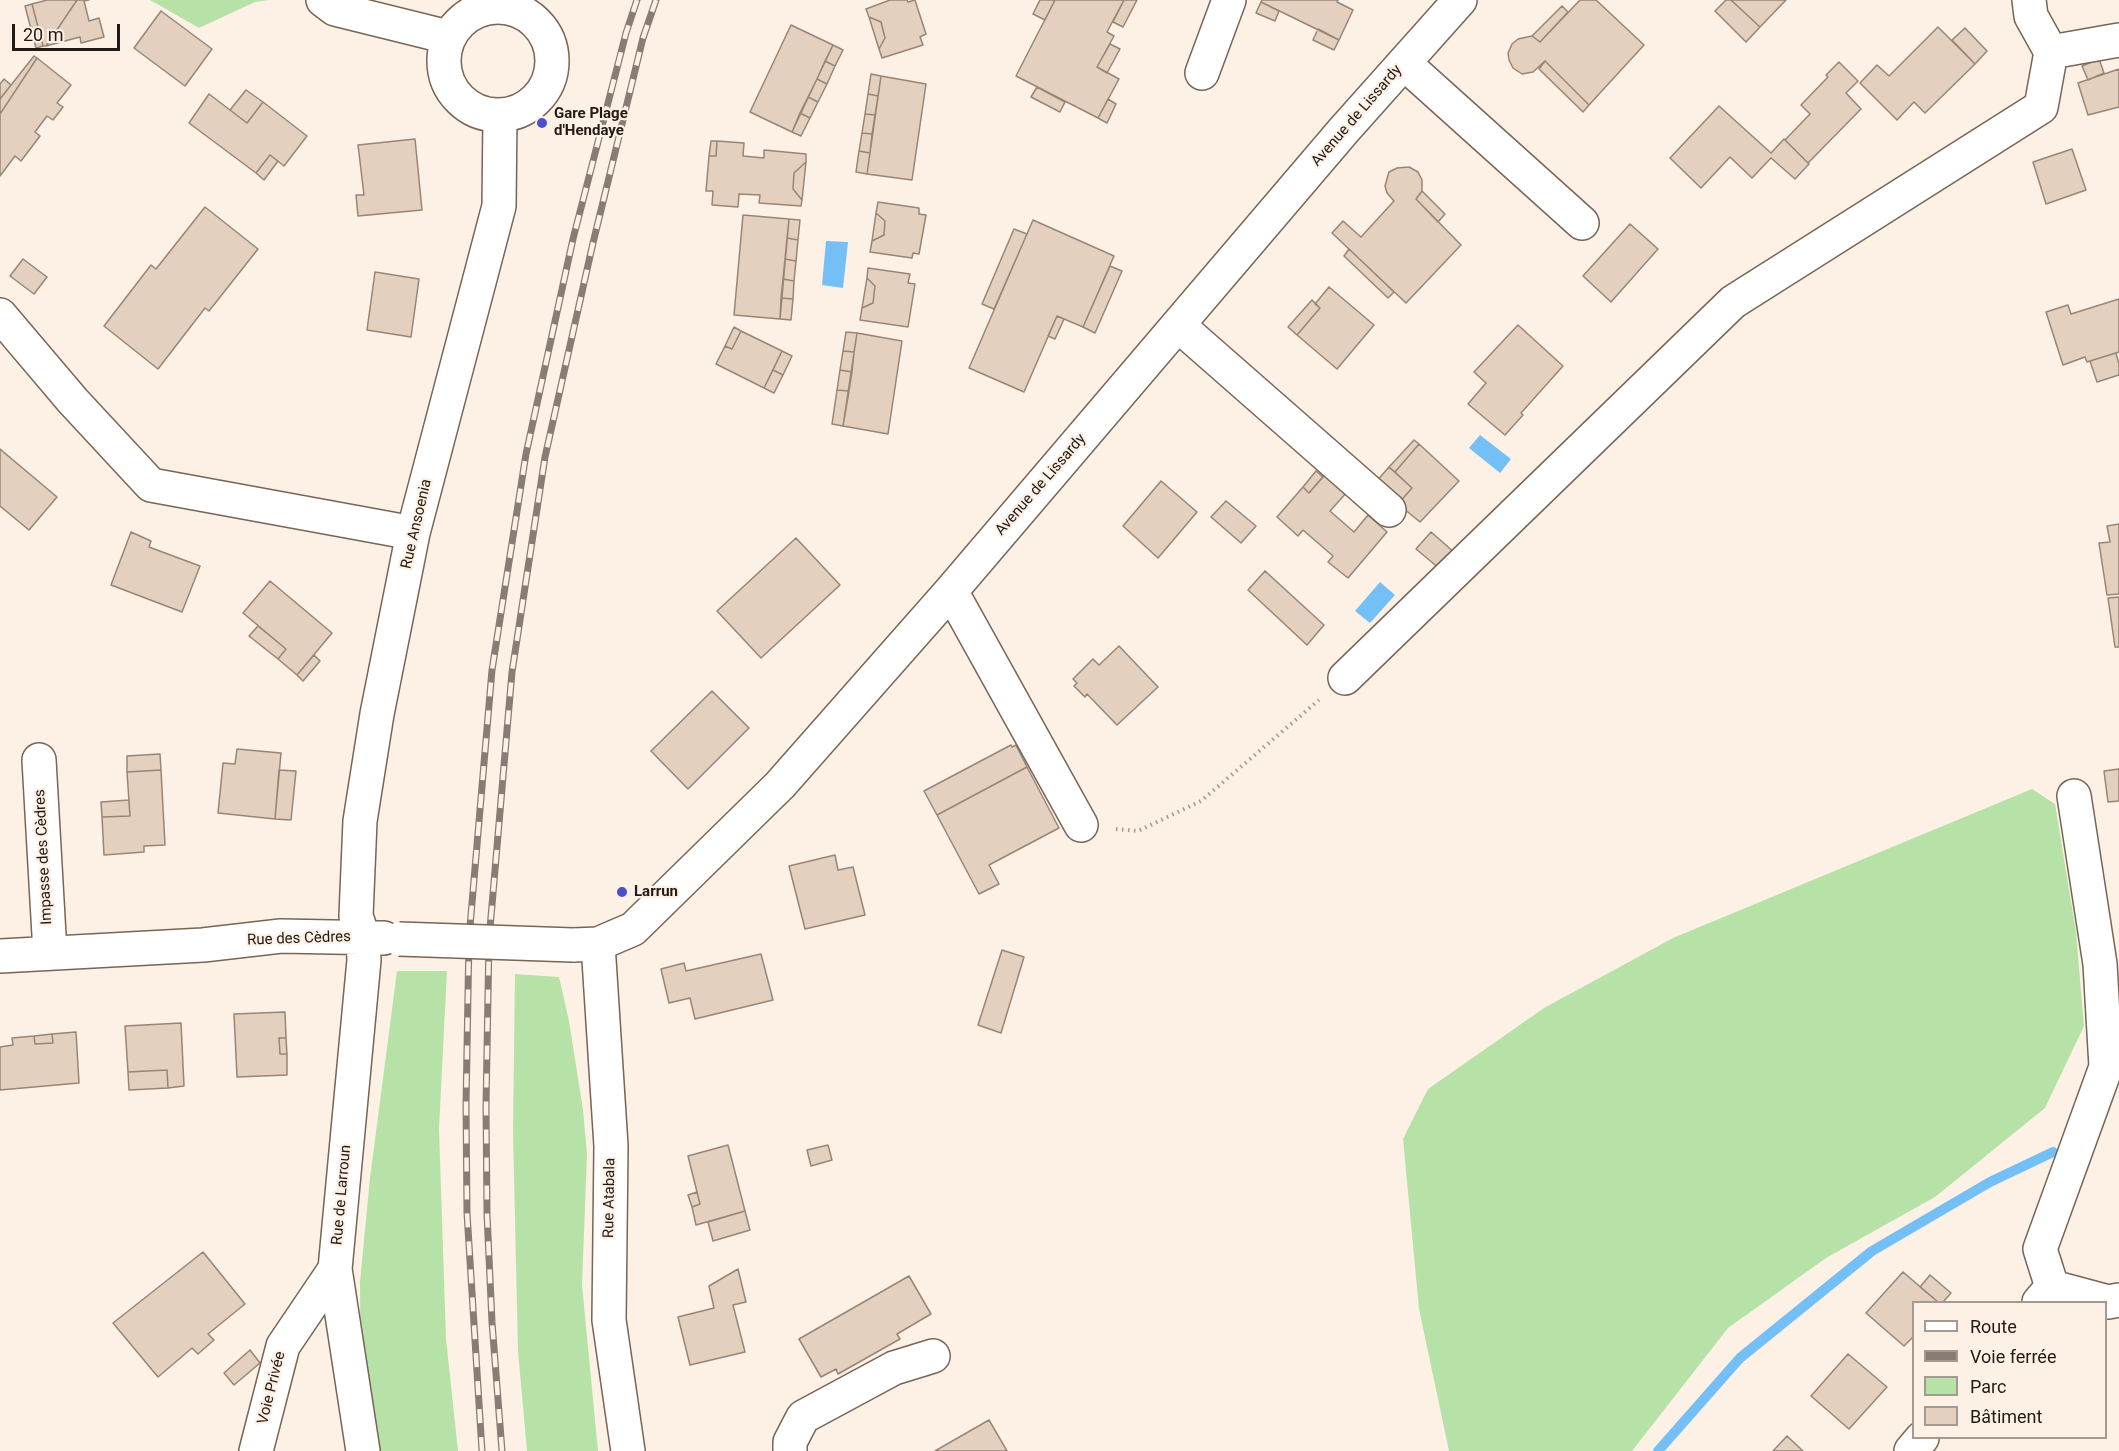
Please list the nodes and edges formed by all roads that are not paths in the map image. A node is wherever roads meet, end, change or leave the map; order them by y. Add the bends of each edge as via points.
1 (323, 0) edge
2 (1229, 0) edge
3 (1460, 0) edge
4 (2030, 0) edge
5 (536, 9) edge
6 (448, 38) junction
7 (2119, 40) edge
8 (2051, 52) junction
9 (1404, 63) junction
10 (1202, 73) dead end
11 (500, 116) junction
12 (1582, 223) dead end
13 (0, 315) edge
14 (1178, 325) junction
15 (1389, 510) dead end
16 (413, 533) junction
17 (951, 591) junction
18 (1345, 678) road end
19 (39, 760) dead end
20 (2074, 796) dead end
21 (1081, 825) road end
22 (363, 937) junction
23 (585, 945) junction
24 (50, 953) junction
25 (0, 956) edge
26 (2112, 1066) edge
27 (335, 1269) junction
28 (2045, 1294) edge
29 (2100, 1301) edge
30 (933, 1356) dead end
31 (1920, 1439) edge
32 (256, 1451) edge
33 (363, 1451) edge
34 (628, 1451) edge
35 (790, 1451) edge
36 (1911, 1451) edge

1 - 6 street via 335,9
2 - 10 street
3 - 9 street, Avenue de Lissardy
4 - 8 street via 2031,16
5 - 6 street via 494,7 476,11 459,22
5 - 11 street via 551,48 552,68 546,86 535,101
6 - 11 street via 444,74 452,92 465,105
7 - 8 street
8 - 18 street via 2041,107 1732,302
9 - 12 street
9 - 14 street, Avenue de Lissardy
11 - 16 street, Rue Ansoenia via 499,206
13 - 16 street via 151,485
14 - 15 street
14 - 17 street, Avenue de Lissardy
16 - 22 street, Rue Ansoenia via 360,821 356,916
17 - 21 street
17 - 23 street, Avenue de Lissardy via 780,785 633,929
19 - 24 street, Impasse des Cèdres
20 - 26 street
22 - 23 street, Rue des Cèdres, bridge
22 - 24 street, Rue des Cèdres via 281,936 203,945
22 - 27 street, Rue de Larroun
23 - 34 street, Rue Atabala via 611,1146 609,1320
24 - 25 street, Rue des Cèdres
26 - 28 street via 2040,1249
27 - 32 street, Voie Privée via 283,1346
27 - 33 street, Rue de Larroun
28 - 29 street
30 - 35 street via 894,1368 802,1417
31 - 36 street

